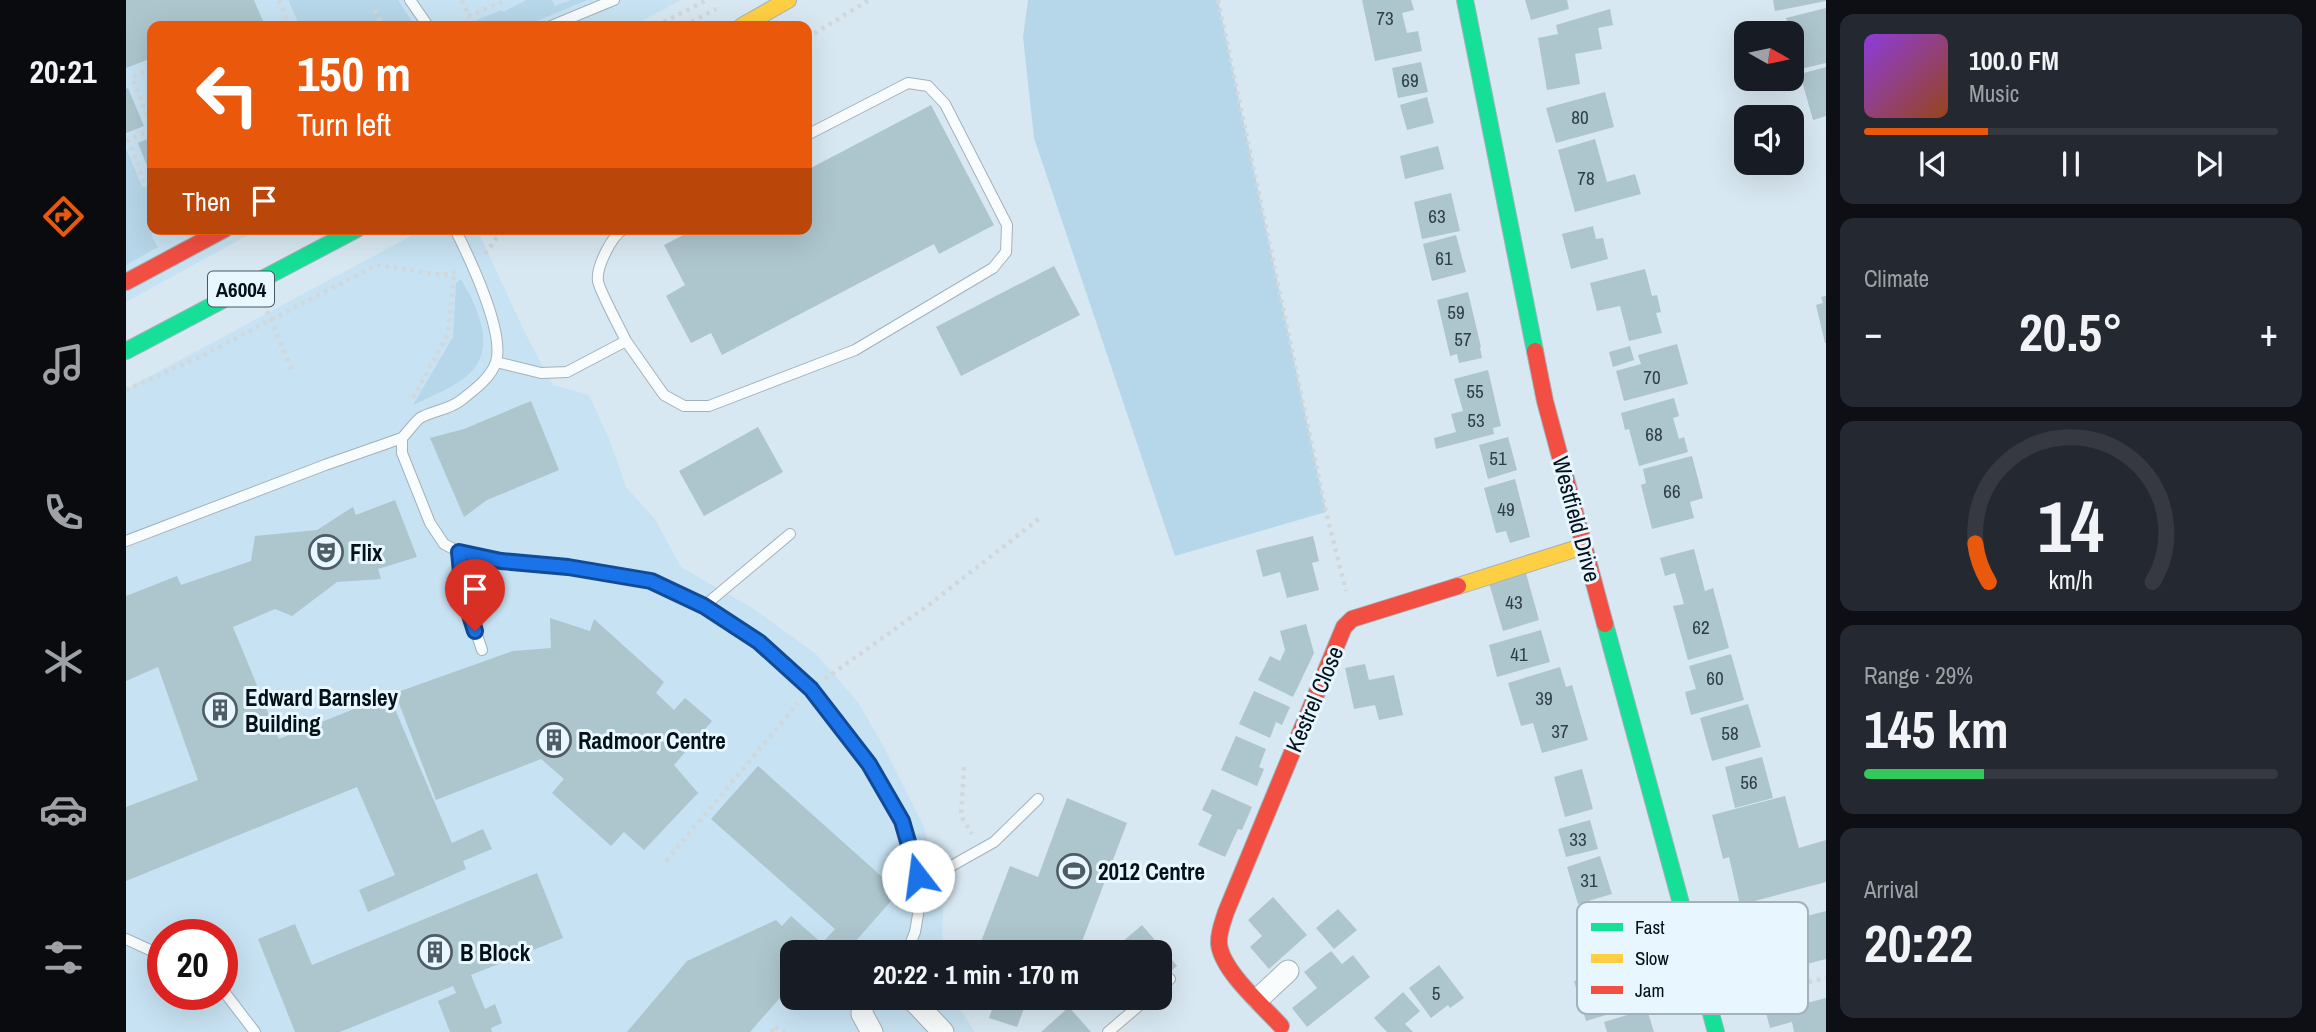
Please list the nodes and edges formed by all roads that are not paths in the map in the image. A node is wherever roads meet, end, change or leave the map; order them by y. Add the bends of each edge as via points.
1 (410, 0) edge
2 (614, 0) edge
3 (788, 0) edge
4 (1465, 0) edge
5 (425, 21) edge
6 (563, 21) edge
7 (751, 21) edge
8 (812, 132) edge
9 (214, 235) edge
10 (346, 235) edge
11 (459, 235) edge
12 (617, 235) edge
13 (126, 282) edge
14 (626, 341) junction
15 (126, 351) edge
16 (496, 362) junction
17 (402, 438) junction
18 (790, 534) dead end
19 (126, 541) edge
20 (1584, 546) junction
21 (459, 552) junction
22 (704, 606) junction
23 (482, 650) dead end
24 (1038, 799) dead end
25 (918, 876) junction
26 (1681, 902) edge
27 (126, 939) edge
28 (912, 940) edge
29 (147, 949) edge
30 (1288, 971) dead end
31 (1258, 999) junction
32 (238, 1010) edge
33 (862, 1010) edge
34 (922, 1010) edge
35 (1134, 1010) edge
36 (1711, 1014) edge
37 (1281, 1026) dead end
38 (255, 1032) edge
39 (872, 1032) edge
40 (943, 1032) edge
41 (1108, 1032) edge
42 (1716, 1032) edge

1 - 5 lane
2 - 6 lane
3 - 7 street
4 - 20 street, Westfield Drive via 1545,401
8 - 14 lane via 908,83 928,86 945,104 1007,225 1006,252 993,268 855,350 709,406 684,406 664,395
9 - 13 street
10 - 15 street, A6004
11 - 16 lane via 474,267 496,341
12 - 14 lane via 604,256 598,281
14 - 16 lane via 567,372 541,373
16 - 17 lane via 484,381 457,403 419,419
17 - 19 lane
17 - 21 lane via 402,453 430,523 444,544
18 - 22 lane
20 - 26 street, Westfield Drive
20 - 31 street, Kestrel Close via 1352,619 1344,627 1220,930 1219,946 1228,966
21 - 22 lane via 651,581
21 - 23 lane via 463,593
22 - 25 lane via 759,642 811,689 869,764 902,821
24 - 25 lane via 994,842 946,869
25 - 28 lane via 920,897
27 - 29 lane
30 - 31 street
31 - 37 street, Kestrel Close
32 - 38 lane
33 - 39 street
34 - 40 street
35 - 41 lane
36 - 42 street, Westfield Drive

